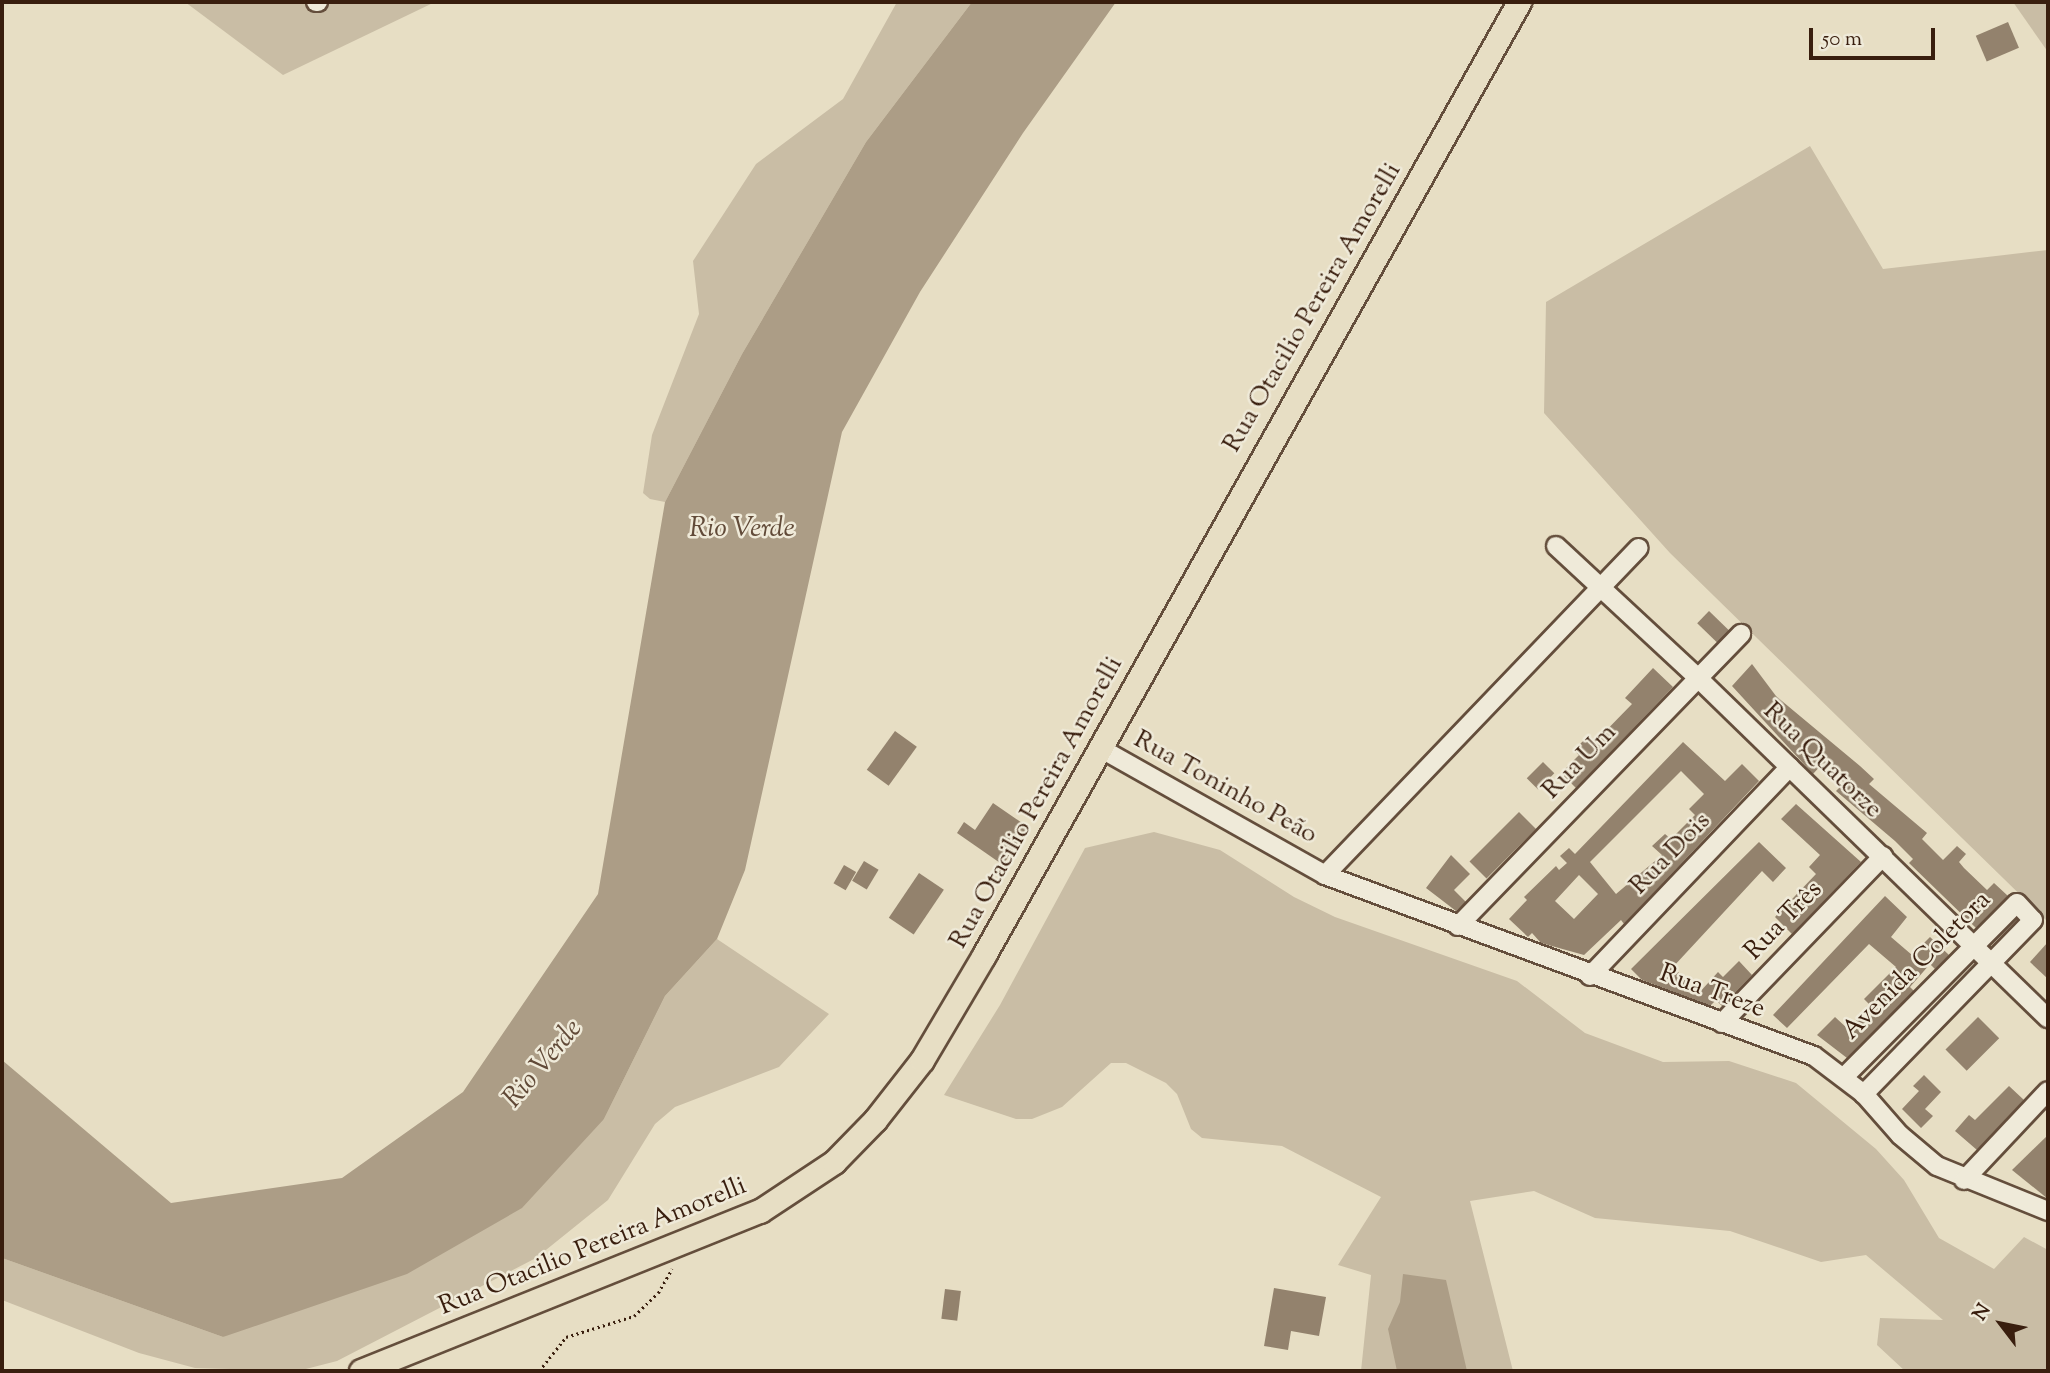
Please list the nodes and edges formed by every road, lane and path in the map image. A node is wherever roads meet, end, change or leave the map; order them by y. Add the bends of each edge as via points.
1 (1519, 2) edge
2 (1556, 546) dead end
3 (1639, 548) dead end
4 (1602, 589) junction
5 (1741, 634) dead end
6 (1698, 678) junction
7 (1100, 748) junction
8 (1790, 767) junction
9 (1883, 856) junction
10 (1325, 875) junction
11 (1458, 926) junction
12 (1974, 944) junction
13 (1991, 963) junction
14 (1590, 976) junction
15 (2048, 1018) edge
16 (1722, 1023) junction
17 (1844, 1077) junction
18 (2048, 1091) edge
19 (1864, 1094) junction
20 (1964, 1180) junction
21 (2048, 1211) edge
22 (689, 1240) junction
23 (360, 1371) edge
24 (540, 1371) edge

1 - 7 main road, Rua Otacilio Pereira Amorelli
2 - 4 street, Rua Quatorze
3 - 4 street
4 - 6 street, Rua Quatorze
4 - 10 street
5 - 6 street, Rua Um
6 - 8 street, Rua Quatorze
6 - 11 street, Rua Um
7 - 10 street, Rua Toninho Peão
7 - 22 main road, Rua Otacilio Pereira Amorelli via 922,1060 875,1120 834,1161 760,1211
8 - 9 street, Rua Quatorze
8 - 14 street, Rua Dois
9 - 12 street, Rua Quatorze
9 - 16 street, Rua Três
10 - 11 street, Rua Treze
11 - 14 street, Rua Treze
12 - 13 street, Rua Quatorze
12 - 13 street, Avenida Coletora via 2017,903 2033,920
12 - 17 street, Avenida Coletora
13 - 15 street, Rua Quatorze
13 - 19 street, Avenida Coletora
14 - 16 street, Rua Treze
16 - 17 street, Rua Treze via 1814,1056
17 - 19 street, Rua Treze
18 - 20 street
19 - 20 street, Rua Treze via 1900,1135 1937,1166
20 - 21 street, Rua Treze
22 - 23 main road, Rua Otacilio Pereira Amorelli
22 - 24 path via 658,1293 634,1316 566,1337

